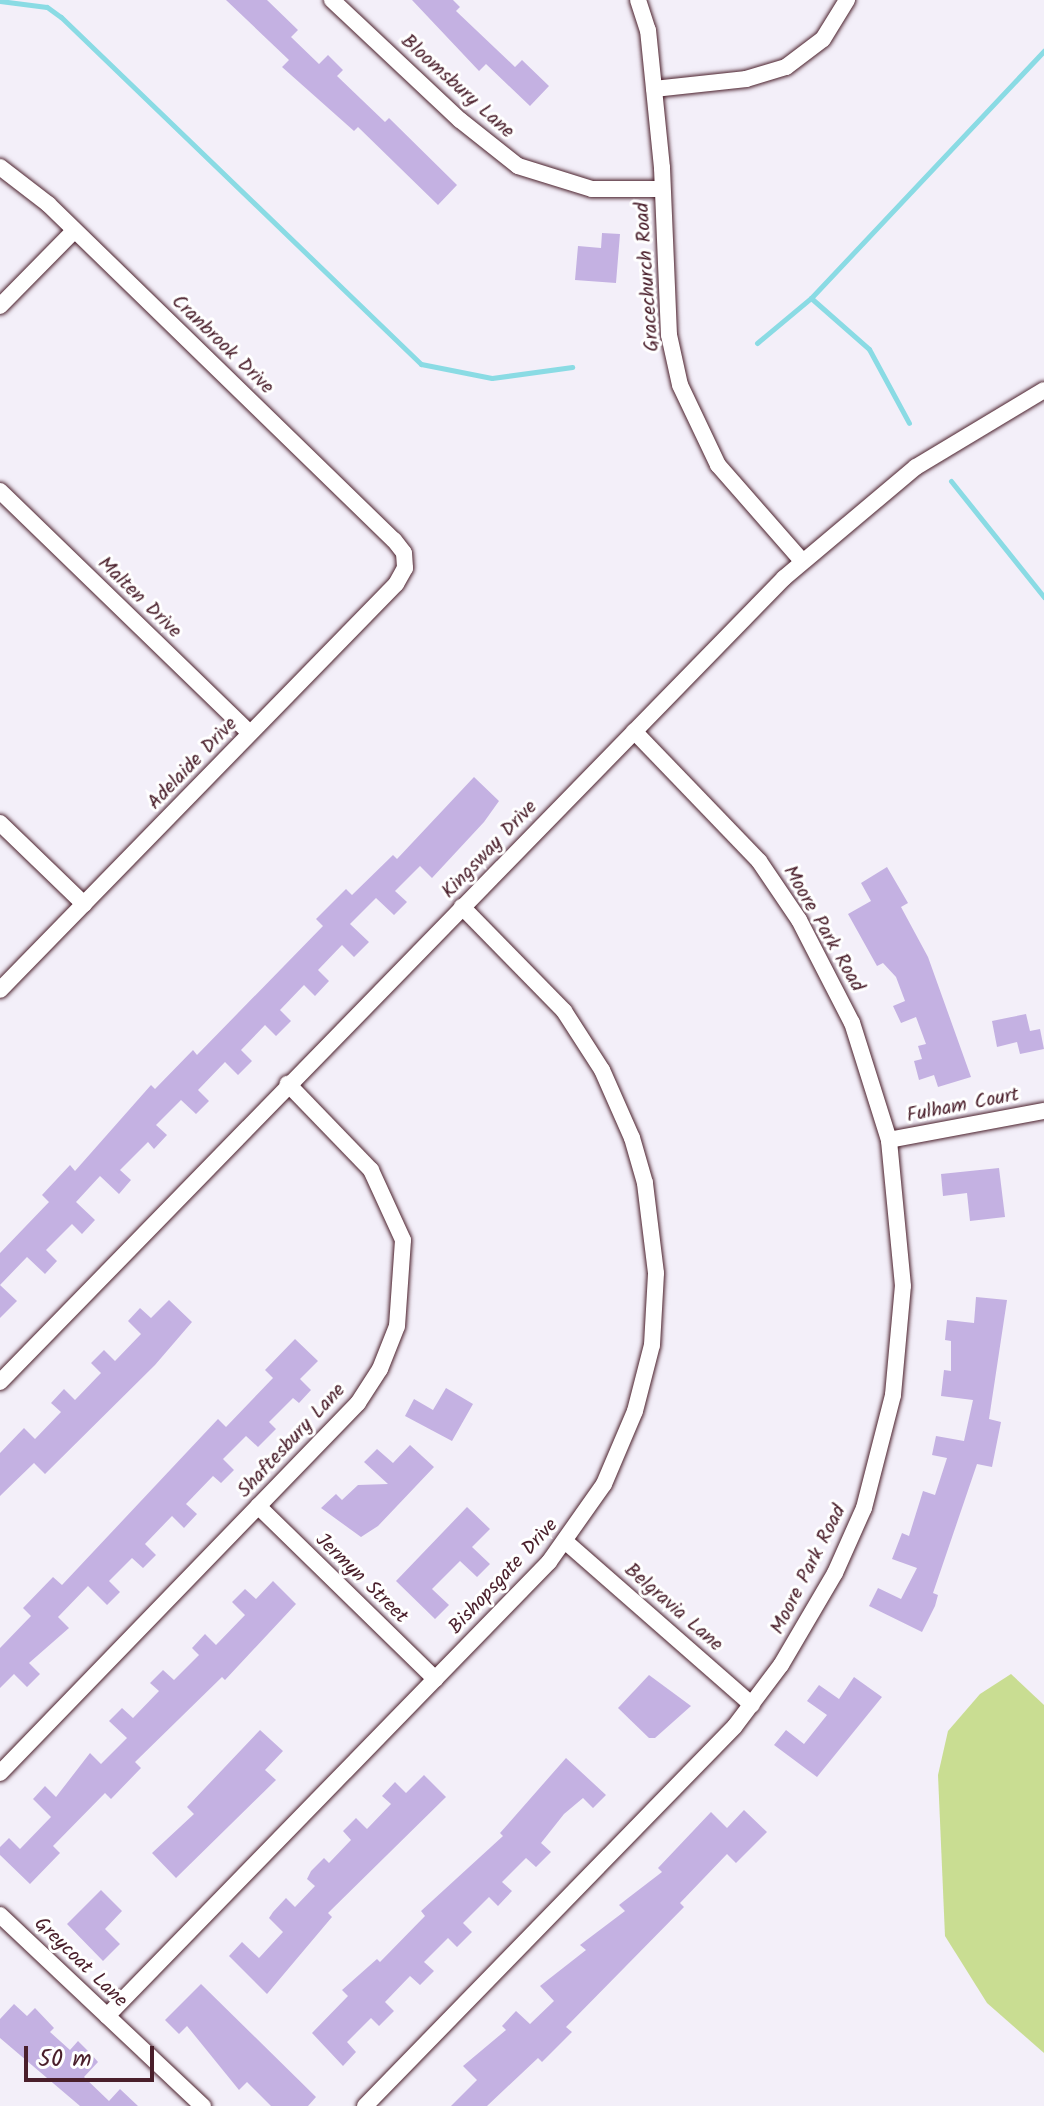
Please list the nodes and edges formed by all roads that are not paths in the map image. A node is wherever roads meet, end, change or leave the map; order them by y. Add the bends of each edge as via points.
1 (332, 0) edge
2 (638, 0) edge
3 (847, 0) edge
4 (654, 89) junction
5 (0, 167) edge
6 (662, 189) junction
7 (74, 231) junction
8 (0, 306) edge
9 (1044, 390) edge
10 (0, 491) edge
11 (405, 561) joint
12 (802, 561) junction
13 (634, 731) junction
14 (250, 733) junction
15 (0, 823) edge
16 (84, 904) junction
17 (462, 907) junction
18 (0, 990) edge
19 (288, 1084) junction
20 (1044, 1111) edge
21 (889, 1140) junction
22 (0, 1382) edge
23 (258, 1506) junction
24 (566, 1542) junction
25 (435, 1679) junction
26 (752, 1705) junction
27 (0, 1773) edge
28 (0, 1915) edge
29 (107, 2016) junction
30 (203, 2106) edge
31 (365, 2106) edge

1 - 6 street, Bloomsbury Lane via 460,120 518,166 592,189
2 - 4 street, Gracechurch Road via 648,30
3 - 4 street via 823,39 786,67 746,79
4 - 6 street, Gracechurch Road
5 - 7 street, Cranbrook Drive via 33,190
6 - 12 street, Gracechurch Road via 669,335 680,385 718,465
7 - 8 street
7 - 11 street, Cranbrook Drive via 394,540
9 - 12 street, Kingsway Drive via 916,467
10 - 14 street, Malten Drive
11 - 14 street, Adelaide Drive via 396,584
12 - 13 street, Kingsway Drive
13 - 17 street, Kingsway Drive
13 - 21 street, Moore Park Road via 722,817 792,907 852,1023
14 - 16 street, Adelaide Drive
15 - 16 street
16 - 18 street, Adelaide Drive
17 - 19 street, Kingsway Drive
17 - 24 street, Bishopsgate Drive via 549,994 590,1050 632,1138 651,1216 656,1273 647,1367 619,1454
19 - 22 street, Kingsway Drive
19 - 23 street, Shaftesbury Lane via 357,1152 384,1194 403,1240 404,1289 391,1340 358,1403
20 - 21 street, Fulham Court
21 - 26 street, Moore Park Road via 903,1286 886,1429 864,1508 835,1573
23 - 25 street, Jermyn Street
23 - 27 street, Shaftesbury Lane
24 - 25 street, Bishopsgate Drive
24 - 26 street, Belgravia Lane
25 - 29 street, Bishopsgate Drive
26 - 31 street, Moore Park Road
28 - 29 street, Greycoat Lane
29 - 30 street, Greycoat Lane

